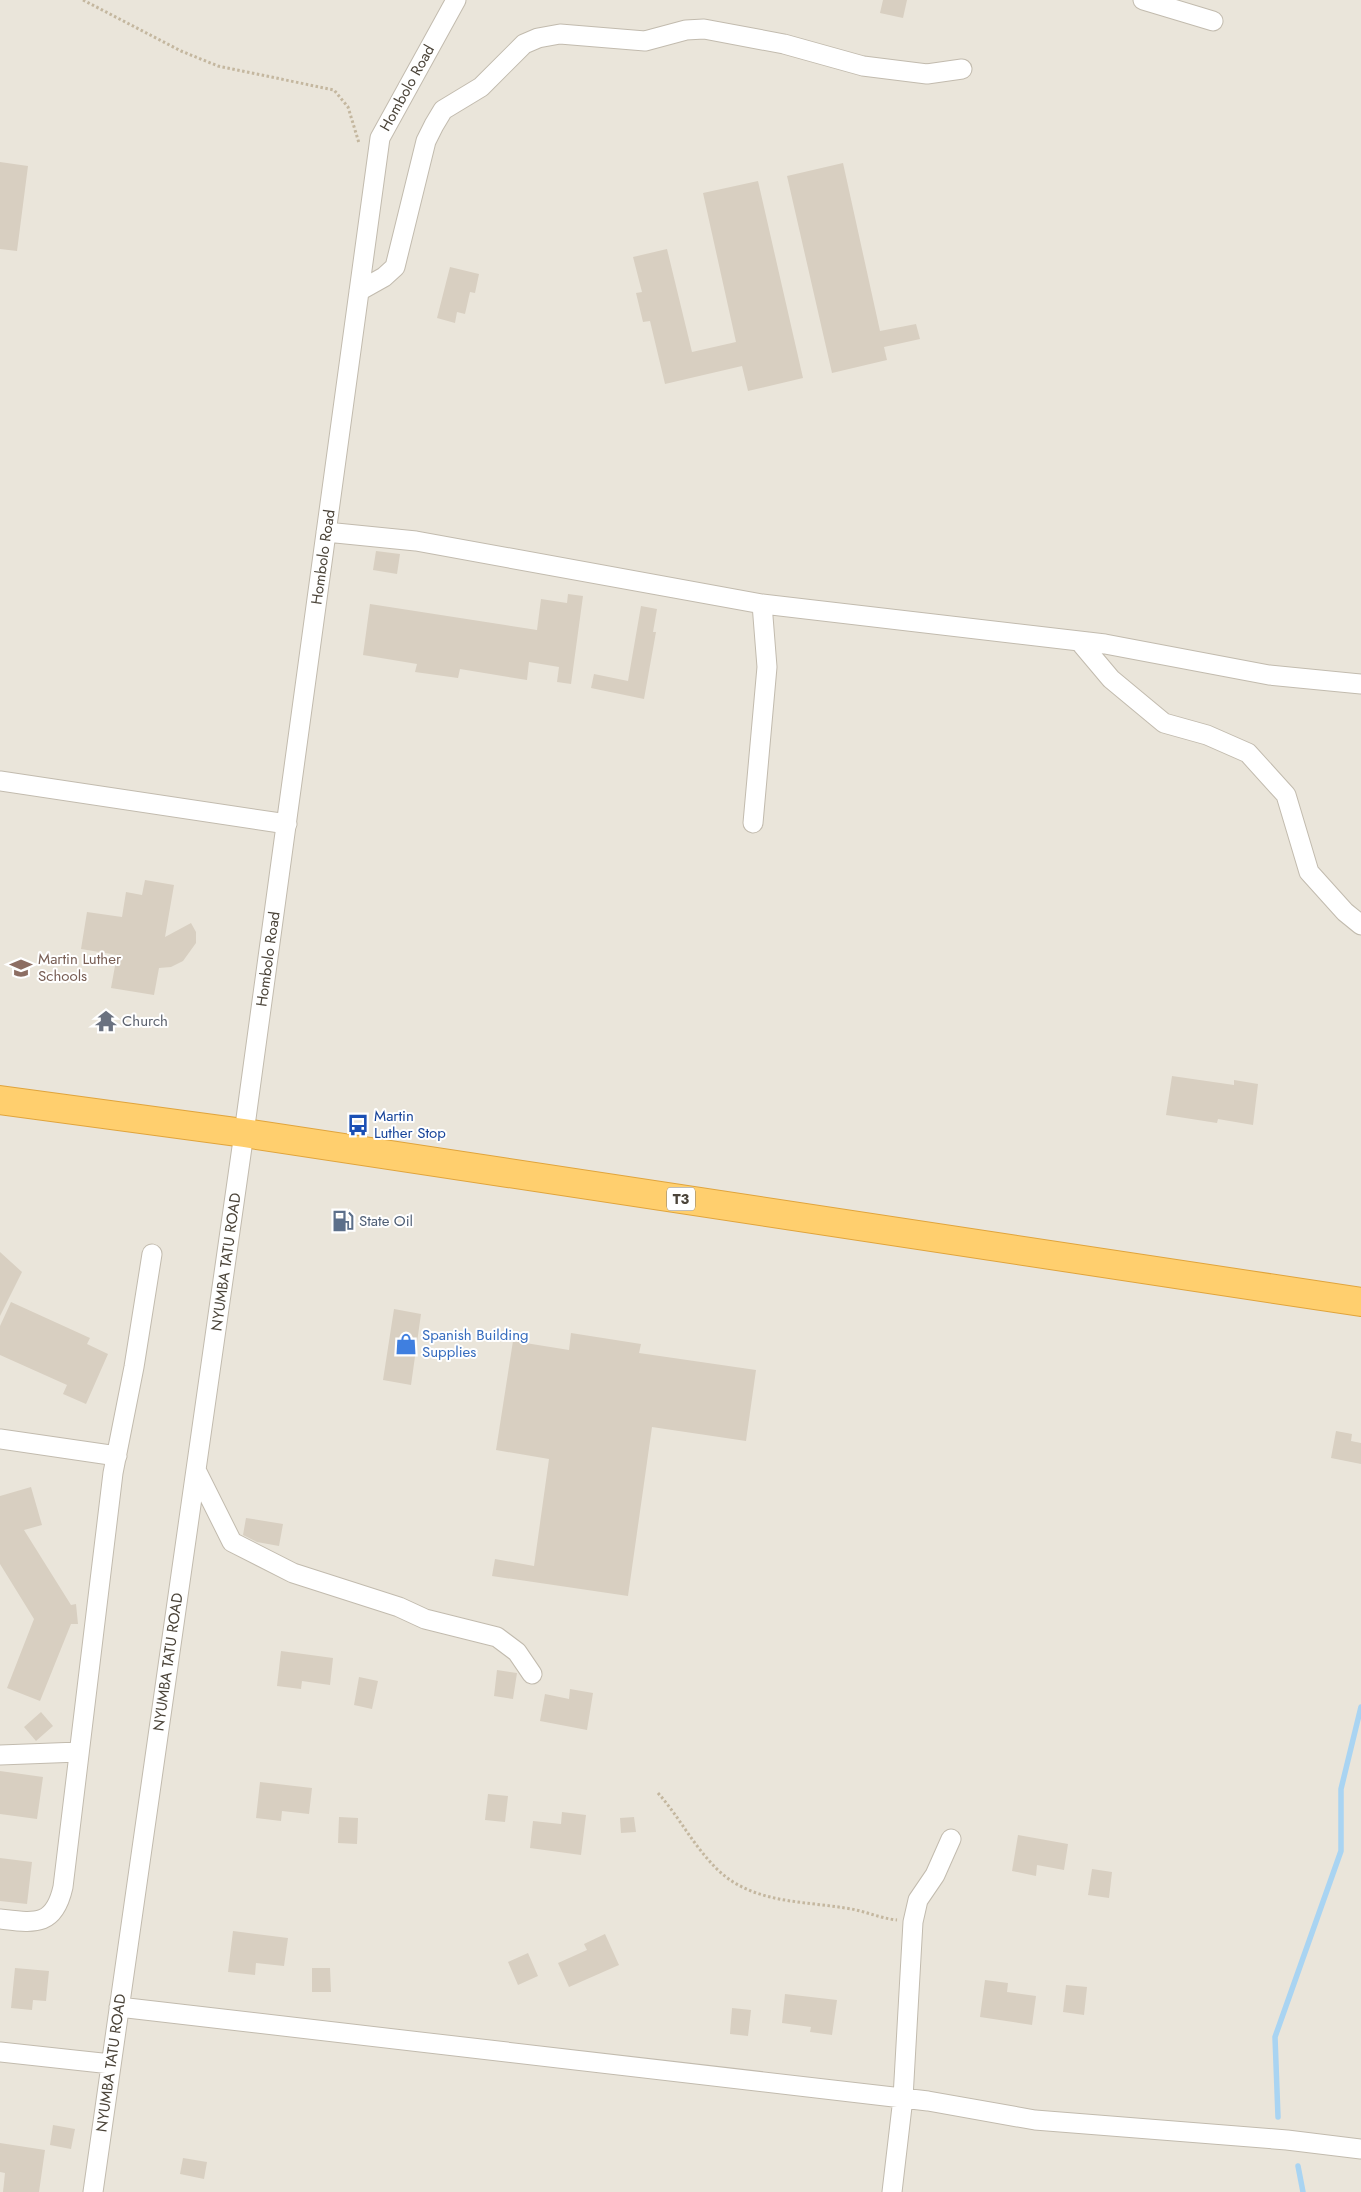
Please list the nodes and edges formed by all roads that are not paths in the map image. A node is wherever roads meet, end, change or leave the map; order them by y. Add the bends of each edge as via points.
1 (456, 0) edge
2 (1143, 0) edge
3 (1214, 20) dead end
4 (962, 69) dead end
5 (359, 291) junction
6 (326, 532) junction
7 (762, 604) junction
8 (1079, 641) junction
9 (1361, 684) edge
10 (0, 781) edge
11 (753, 823) dead end
12 (286, 824) junction
13 (1361, 925) edge
14 (0, 1100) edge
15 (244, 1133) junction
16 (152, 1254) dead end
17 (1361, 1302) edge
18 (0, 1439) edge
19 (117, 1456) junction
20 (196, 1470) junction
21 (532, 1674) dead end
22 (79, 1752) junction
23 (0, 1754) edge
24 (951, 1839) dead end
25 (0, 1918) edge
26 (119, 2007) junction
27 (0, 2052) edge
28 (111, 2064) junction
29 (903, 2098) junction
30 (1361, 2149) edge
31 (93, 2192) edge
32 (892, 2192) edge

1 - 5 street, Hombolo Road via 380,138
2 - 3 street
4 - 5 street via 926,74 863,66 784,44 704,29 686,30 645,41 560,34 538,38 524,44 481,86 443,110 426,141 395,267
5 - 6 street, Hombolo Road
6 - 7 street via 416,541
6 - 12 street, Hombolo Road
7 - 8 street
7 - 11 street via 767,667
8 - 9 street via 1269,675
8 - 13 street via 1111,679 1164,723 1207,735 1248,753 1286,795 1308,872
10 - 12 street
12 - 15 street, Hombolo Road
14 - 15 highway, T3
15 - 17 highway, T3
15 - 20 street, NYUMBA TATU ROAD
16 - 19 street
18 - 19 street
19 - 22 street
20 - 21 street via 232,1542 293,1573 400,1607 425,1619 497,1637 516,1652
20 - 26 street, NYUMBA TATU ROAD
22 - 23 street
22 - 25 street via 59,1905 50,1915 31,1922
24 - 29 street via 935,1875 918,1900 913,1922
26 - 28 street, NYUMBA TATU ROAD
26 - 29 street
27 - 28 street
28 - 31 street, NYUMBA TATU ROAD
29 - 30 street via 1035,2120
29 - 32 street

